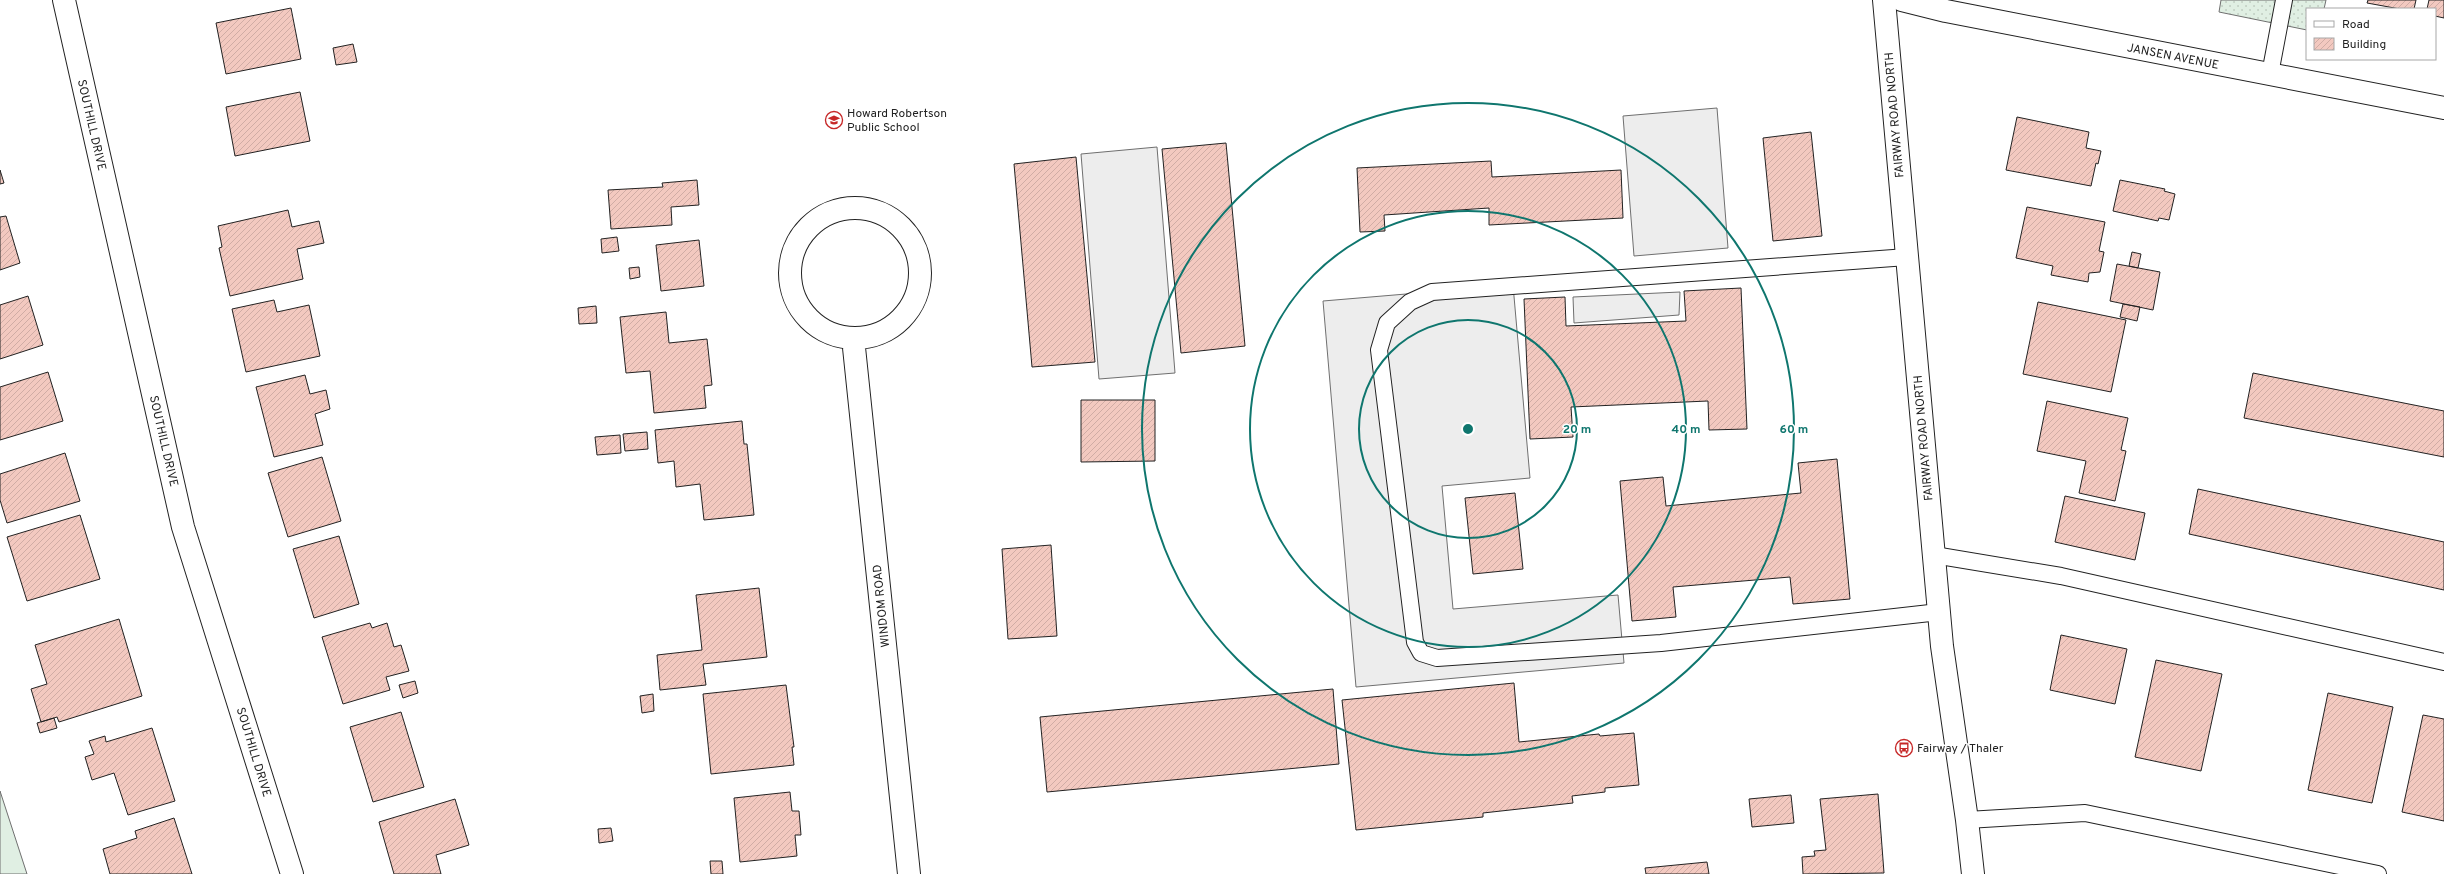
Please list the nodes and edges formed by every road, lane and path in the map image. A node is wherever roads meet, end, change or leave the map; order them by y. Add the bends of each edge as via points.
1 (64, 0) edge
2 (1884, 0) edge
3 (1902, 0) edge
4 (2284, 0) edge
5 (2270, 74) junction
6 (2444, 108) edge
7 (1907, 257) junction
8 (853, 338) junction
9 (1934, 555) junction
10 (1939, 612) junction
11 (2444, 662) edge
12 (1968, 820) junction
13 (292, 874) edge
14 (909, 874) edge
15 (1973, 874) edge
16 (2378, 874) edge

1 - 13 street, SOUTHILL DRIVE via 183,527
2 - 7 street, FAIRWAY ROAD NORTH
3 - 5 street, JANSEN AVENUE via 1953,13
4 - 5 lane
5 - 6 street, JANSEN AVENUE
7 - 9 street, FAIRWAY ROAD NORTH
7 - 10 lane via 1432,292 1410,302 1387,323 1379,350 1415,642 1421,654 1437,658 1661,643
8 - 8 street via 876,335 896,324 911,306 919,287 920,264 913,242 889,217 868,208 854,207 832,211 809,225 796,244 789,266 790,283 797,305 812,323 831,334
8 - 14 street, WINDOM ROAD
9 - 10 street, FAIRWAY ROAD NORTH
9 - 11 lane via 2061,576
10 - 12 street, FAIRWAY ROAD NORTH
12 - 15 street, FAIRWAY ROAD NORTH
12 - 16 lane via 2085,813

